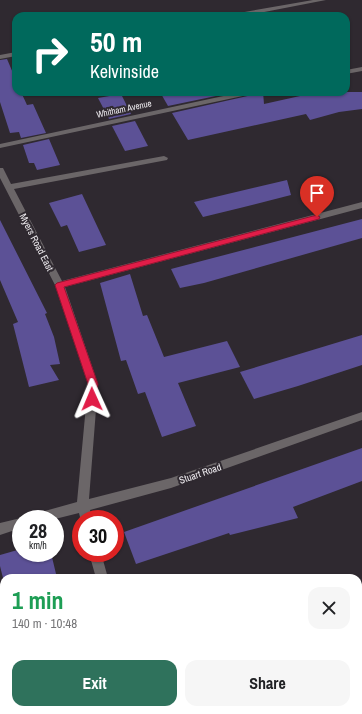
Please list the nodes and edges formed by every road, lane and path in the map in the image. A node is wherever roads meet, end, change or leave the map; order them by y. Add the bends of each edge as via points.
1 (323, 0) edge
2 (256, 12) edge
3 (12, 55) edge
4 (0, 57) edge
5 (362, 68) edge
6 (350, 71) edge
7 (233, 96) edge
8 (0, 146) edge
9 (164, 158) dead end
10 (0, 170) edge
11 (9, 186) junction
12 (362, 205) edge
13 (60, 285) junction
14 (362, 416) edge
15 (83, 505) junction
16 (64, 510) edge
17 (84, 510) edge
18 (12, 526) edge
19 (0, 529) edge
20 (98, 562) edge
21 (101, 574) edge

1 - 2 street
3 - 4 street
5 - 6 street
7 - 8 street, Whitham Avenue
9 - 11 street
10 - 11 street, Myers Road East
11 - 13 street, Myers Road East
12 - 13 street
13 - 15 street, Myers Road East via 93,384
14 - 15 street, Stuart Road via 171,483
15 - 16 street, Stuart Road
15 - 17 street, Myers Road East
18 - 19 street
20 - 21 street

